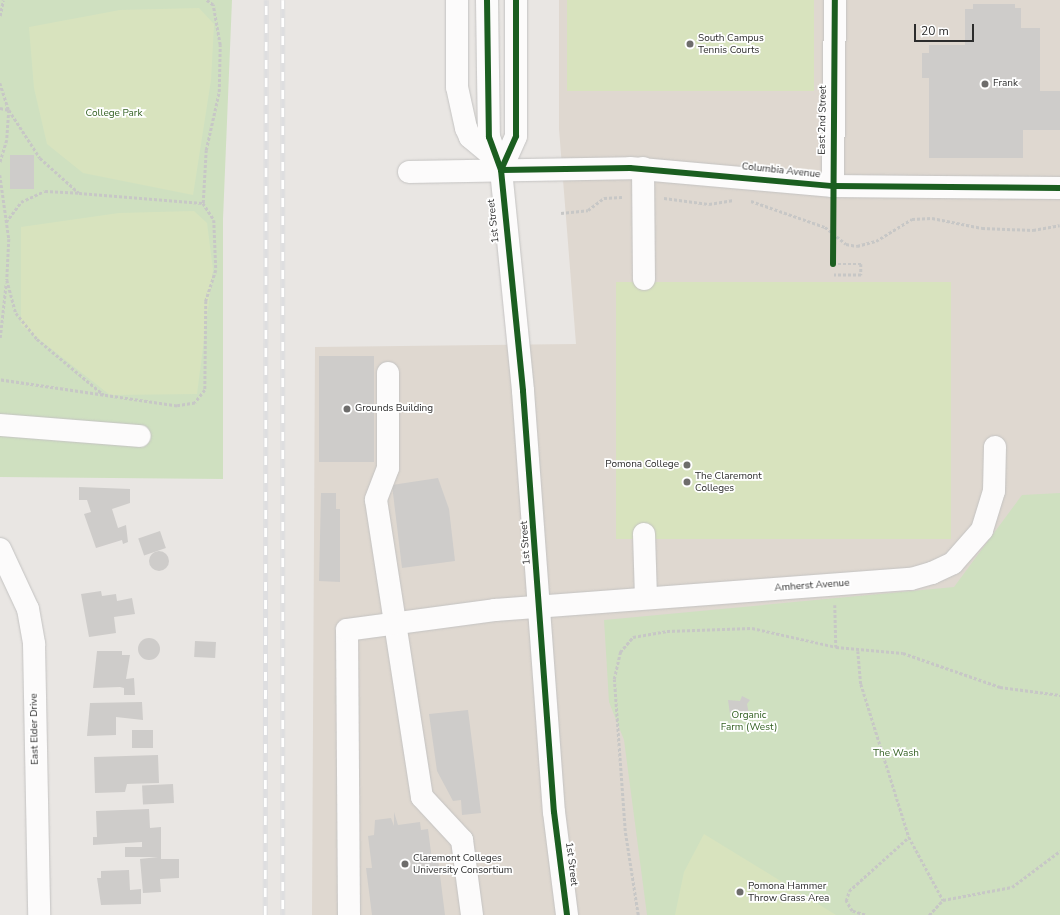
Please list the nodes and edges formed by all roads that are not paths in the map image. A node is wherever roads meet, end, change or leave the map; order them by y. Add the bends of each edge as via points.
1 (457, 0) edge
2 (487, 0) edge
3 (516, 0) edge
4 (835, 0) edge
5 (498, 164) junction
6 (643, 168) junction
7 (409, 172) dead end
8 (833, 186) junction
9 (1060, 188) edge
10 (644, 279) dead end
11 (388, 373) dead end
12 (0, 425) edge
13 (140, 436) dead end
14 (995, 447) dead end
15 (644, 534) dead end
16 (0, 549) edge
17 (646, 598) junction
18 (540, 606) junction
19 (395, 623) junction
20 (38, 915) edge
21 (349, 915) edge
22 (472, 915) edge
23 (567, 915) edge

1 - 5 street via 457,87 466,128 470,137
2 - 5 street, 1st Street via 489,137
3 - 5 street, 1st Street via 516,136
4 - 8 street, East 2nd Street
5 - 6 street, Columbia Avenue
5 - 7 street, Columbia Avenue
5 - 18 street, 1st Street via 524,399
6 - 8 street, Columbia Avenue
6 - 10 street
8 - 9 street, Columbia Avenue
11 - 19 street via 388,468 376,500
12 - 13 street
14 - 17 street, Amherst Avenue via 990,511 982,530 953,563 911,579
15 - 17 street
16 - 20 street, East Elder Drive via 28,609 34,644
17 - 18 street, Amherst Avenue
18 - 19 street, Amherst Avenue
18 - 23 street, 1st Street via 554,812
19 - 21 street, Amherst Avenue via 347,630
19 - 22 street via 422,797 462,840

